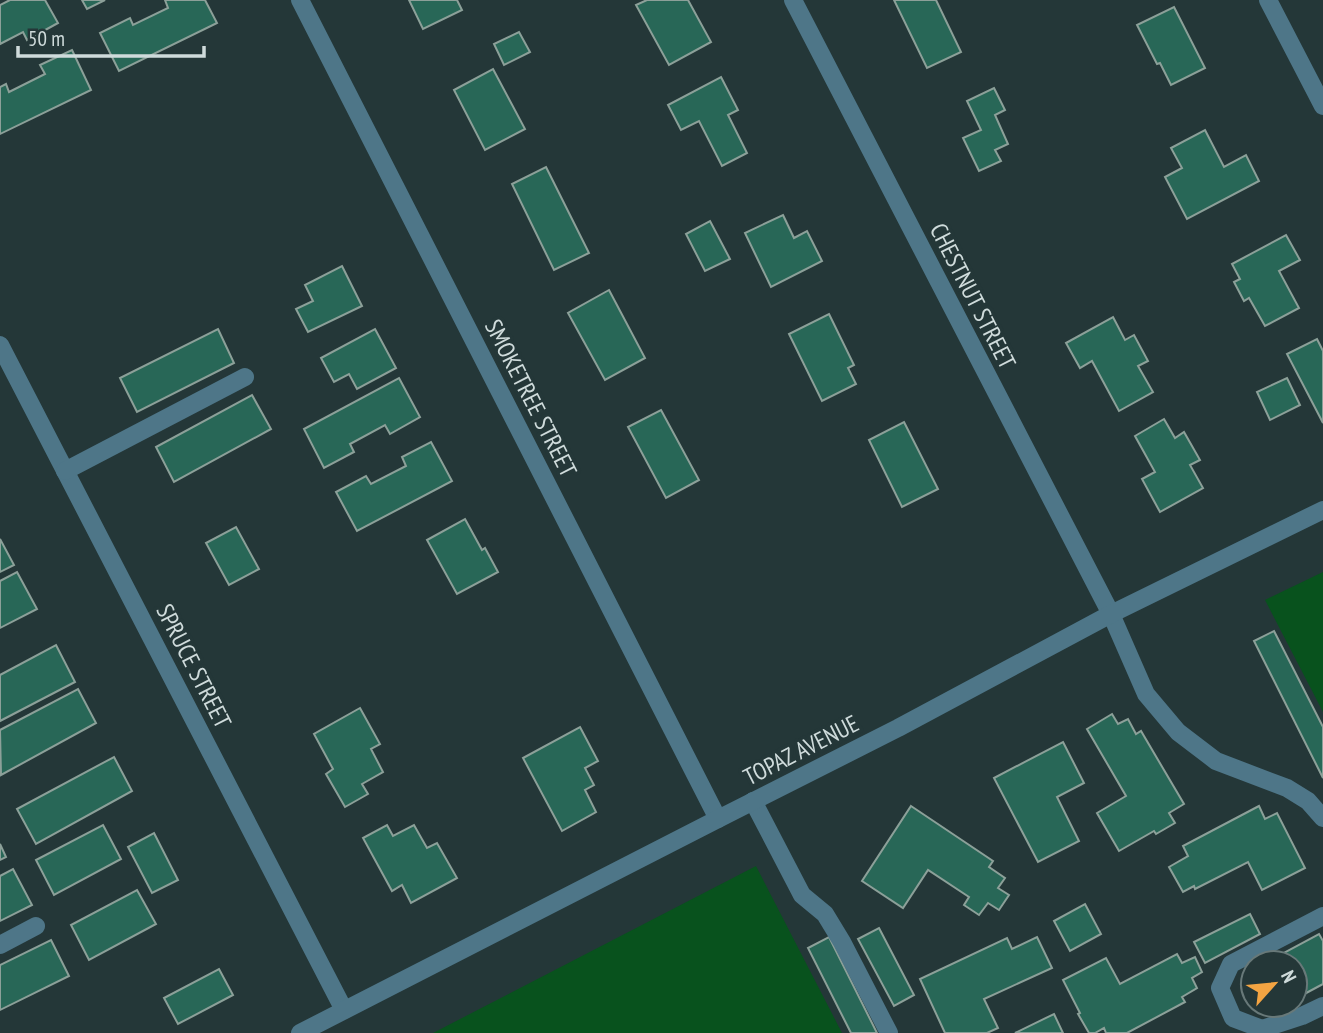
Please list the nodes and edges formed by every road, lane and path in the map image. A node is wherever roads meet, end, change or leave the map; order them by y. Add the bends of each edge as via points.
1 (300, 0) edge
2 (793, 0) edge
3 (1268, 0) edge
4 (1323, 106) edge
5 (0, 345) edge
6 (246, 377) dead end
7 (65, 471) junction
8 (1323, 510) edge
9 (1111, 614) junction
10 (753, 801) junction
11 (1323, 818) edge
12 (718, 819) junction
13 (1323, 916) edge
14 (36, 926) dead end
15 (0, 945) edge
16 (1323, 1006) edge
17 (344, 1010) junction
18 (300, 1033) edge
19 (889, 1033) edge

1 - 12 street, SMOKETREE STREET
2 - 9 street, CHESTNUT STREET
3 - 4 street
5 - 7 street, SPRUCE STREET
6 - 7 street
7 - 17 street, SPRUCE STREET
8 - 9 street, TOPAZ AVENUE
9 - 10 street, TOPAZ AVENUE
9 - 11 street, CHESTNUT STREET via 1146,694 1178,732 1216,761 1287,788
10 - 12 street, TOPAZ AVENUE
10 - 19 street via 802,895 825,914 842,942
12 - 17 street, TOPAZ AVENUE
13 - 16 street via 1231,964 1220,988 1233,1018 1262,1029
14 - 15 street
17 - 18 street, TOPAZ AVENUE

